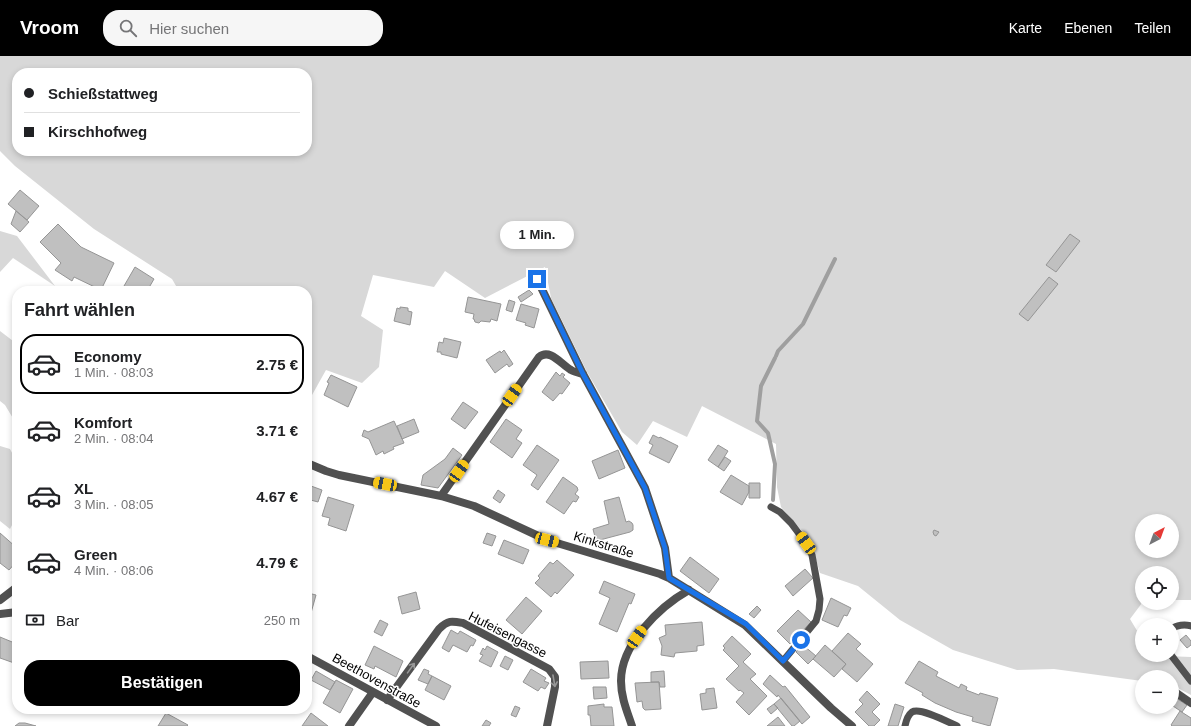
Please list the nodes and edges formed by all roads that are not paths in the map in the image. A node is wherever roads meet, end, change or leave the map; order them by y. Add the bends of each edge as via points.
1 (537, 279) dead end
2 (583, 374) junction
3 (312, 465) edge
4 (441, 496) junction
5 (771, 507) dead end
6 (669, 578) junction
7 (689, 590) junction
8 (12, 591) edge
9 (0, 600) edge
10 (12, 613) edge
11 (0, 614) edge
12 (1179, 626) edge
13 (1191, 626) edge
14 (312, 659) edge
15 (783, 661) junction
16 (1176, 662) edge
17 (1191, 681) edge
18 (373, 692) junction
19 (1179, 695) edge
20 (388, 700) junction
21 (1191, 703) edge
22 (349, 726) edge
23 (436, 726) edge
24 (547, 726) edge
25 (632, 726) edge
26 (852, 726) edge
27 (905, 726) edge
28 (957, 726) edge

1 - 2 street
2 - 4 street via 548,354 539,357
2 - 6 street via 645,488 665,548
3 - 4 street, Kinkstraße via 339,475
4 - 6 street, Kinkstraße via 474,506 547,540
5 - 15 lane via 791,523 806,543 812,555 820,599 816,621
6 - 7 street, Kinkstraße
7 - 15 street, Kinkstraße via 746,624
7 - 25 street via 678,596 643,629 624,662 622,696
8 - 9 street
10 - 11 street
12 - 13 lane
14 - 18 street, Beethovenstraße
15 - 26 street, Kinkstraße
16 - 17 lane
18 - 20 street, Beethovenstraße
18 - 22 street
19 - 21 street
20 - 23 street, Beethovenstraße
20 -> 24 street, Hufeisengasse via 439,629 452,621 463,623 549,669 554,677 555,687
27 - 28 lane via 907,718 915,711

